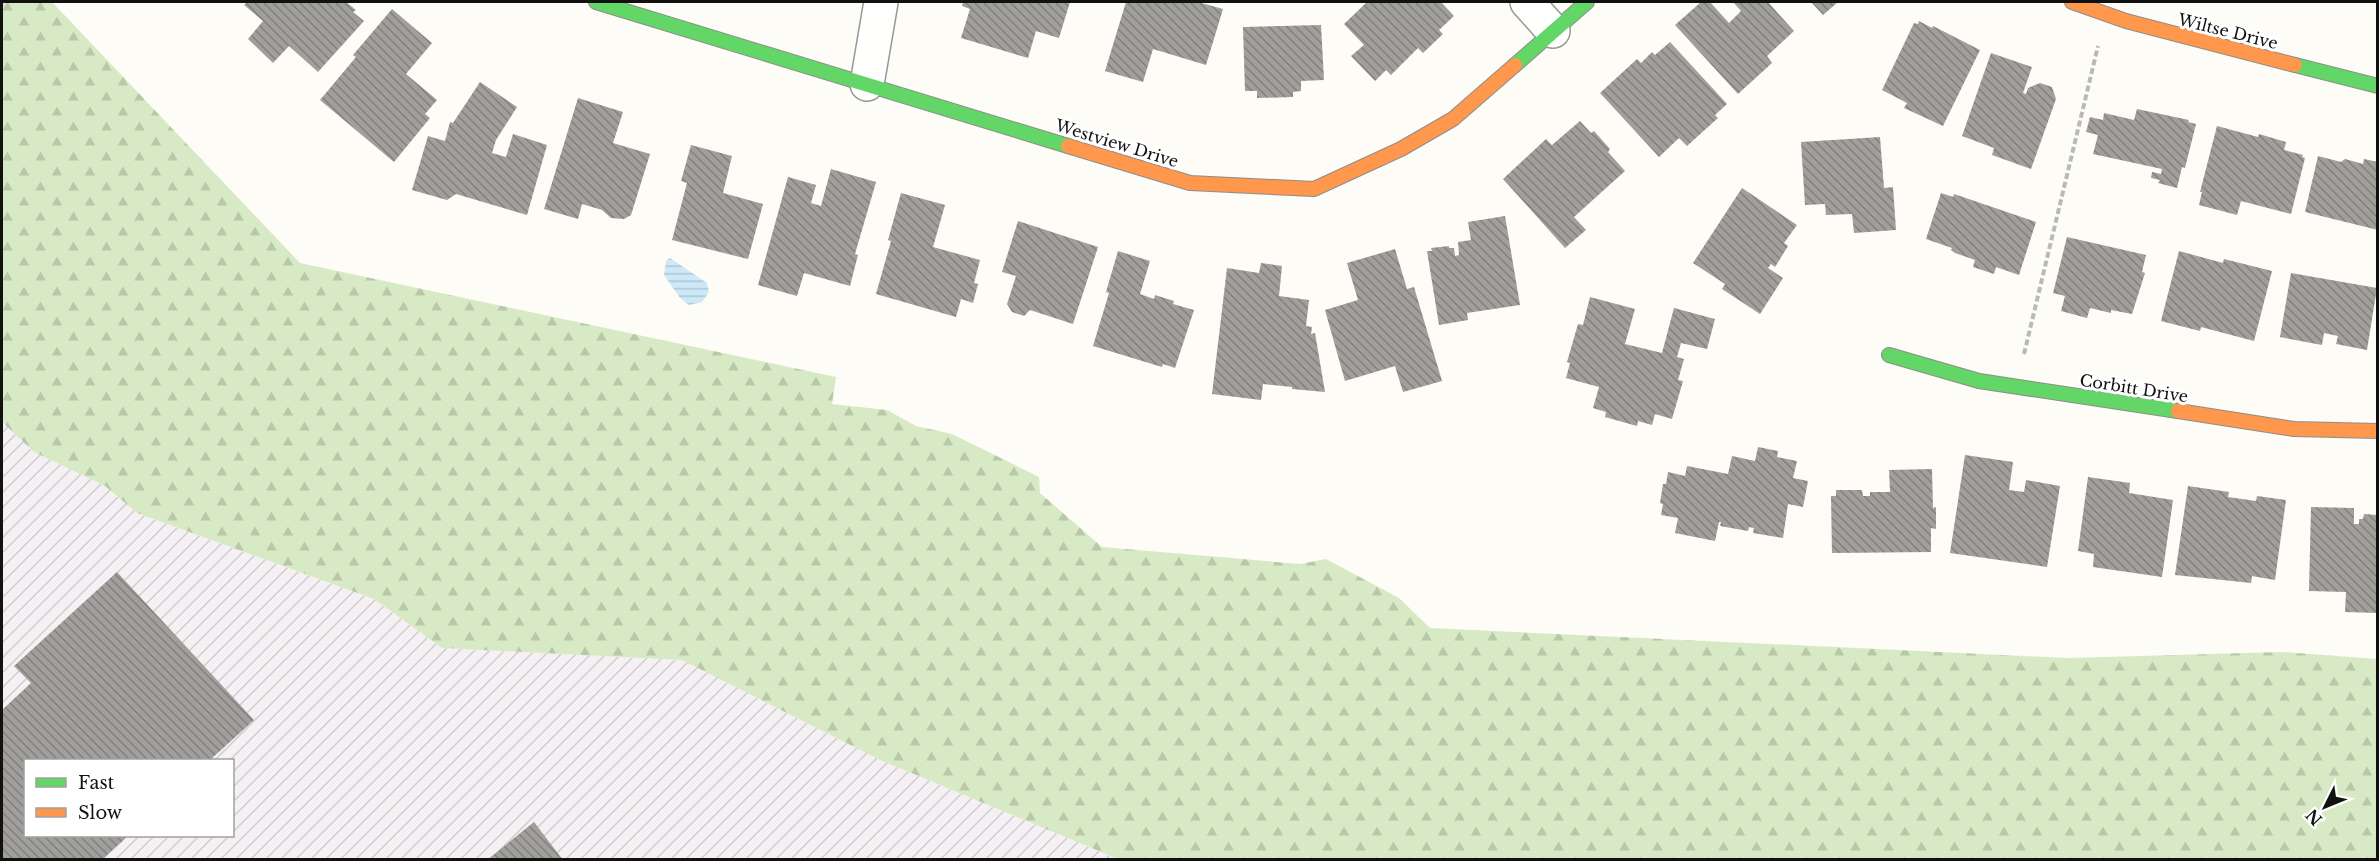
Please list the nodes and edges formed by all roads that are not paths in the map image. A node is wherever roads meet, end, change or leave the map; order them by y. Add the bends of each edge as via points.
1 (596, 2) edge
2 (881, 2) edge
3 (1527, 2) edge
4 (1587, 2) edge
5 (2072, 2) edge
6 (1553, 31) junction
7 (867, 84) junction
8 (2378, 86) edge
9 (1889, 356) dead end
10 (2378, 431) edge

1 - 7 street, Westview Drive
2 - 7 street
3 - 6 street
4 - 6 street, Westview Drive
5 - 8 street, Wiltse Drive
6 - 7 street, Westview Drive via 1453,119 1314,189 1190,183
9 - 10 street, Corbitt Drive via 1979,381 2294,429

